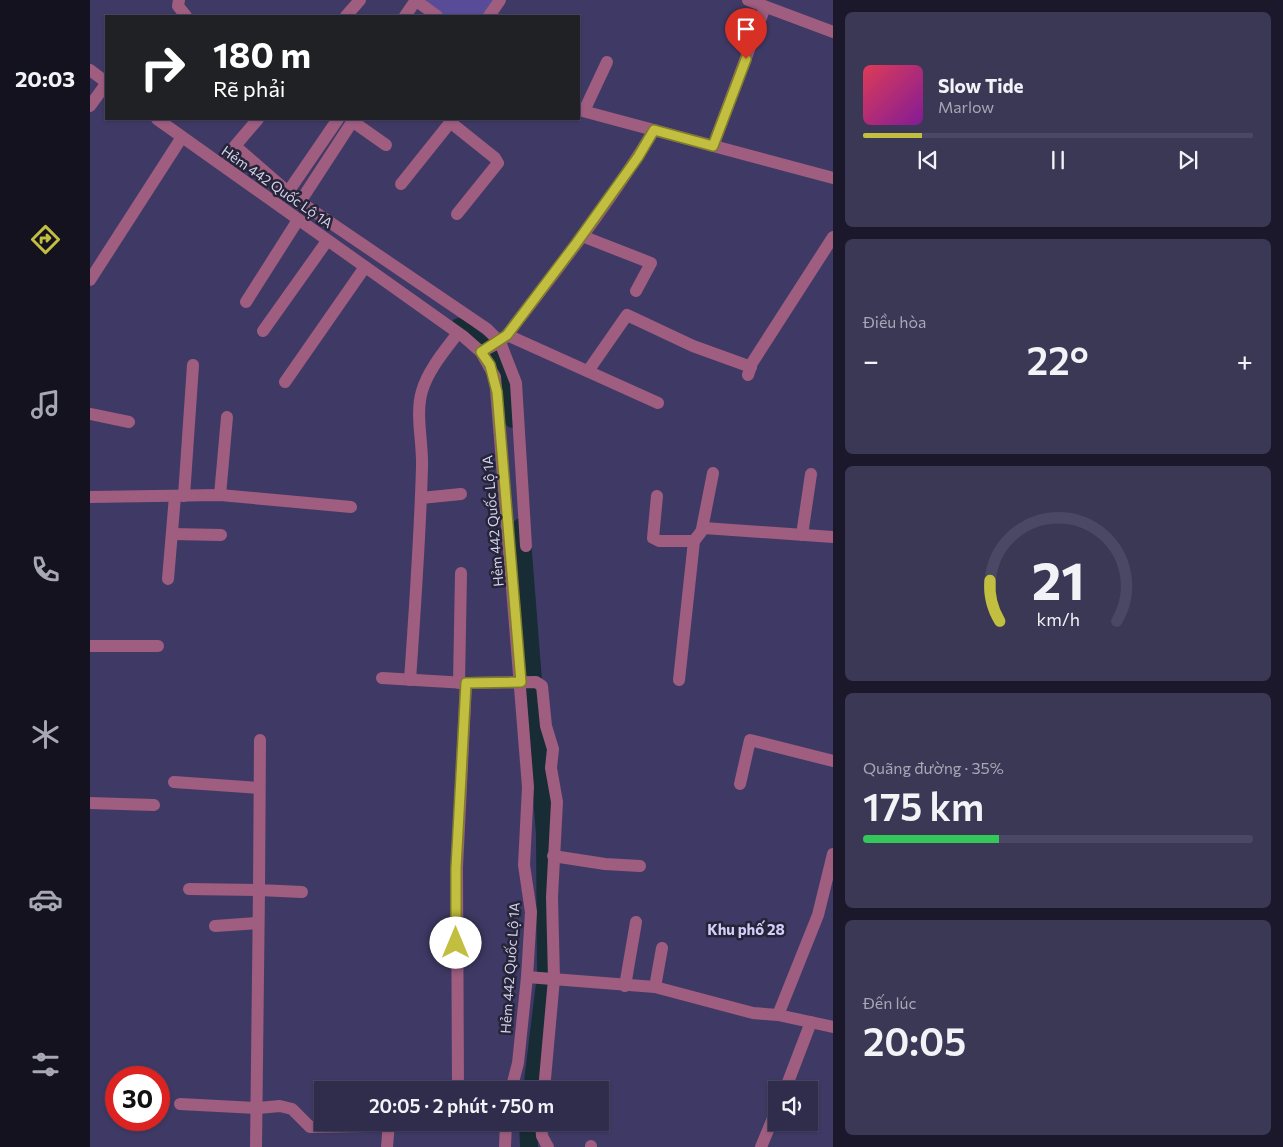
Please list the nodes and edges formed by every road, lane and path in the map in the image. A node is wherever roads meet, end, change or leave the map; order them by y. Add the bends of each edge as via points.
1 (179, 0) edge
2 (360, 0) edge
3 (415, 0) edge
4 (500, 0) edge
5 (748, 0) edge
6 (765, 7) junction
7 (429, 14) edge
8 (185, 15) edge
9 (347, 15) edge
10 (406, 15) edge
11 (490, 15) edge
12 (833, 32) edge
13 (606, 62) dead end
14 (90, 70) edge
15 (105, 82) edge
16 (105, 84) edge
17 (90, 106) edge
18 (581, 110) edge
19 (158, 120) edge
20 (257, 120) edge
21 (337, 120) edge
22 (353, 120) edge
23 (452, 120) edge
24 (654, 130) junction
25 (182, 137) junction
26 (386, 145) dead end
27 (713, 146) junction
28 (833, 178) edge
29 (401, 184) dead end
30 (457, 214) dead end
31 (298, 220) junction
32 (582, 236) junction
33 (833, 237) edge
34 (327, 240) junction
35 (365, 267) junction
36 (90, 280) edge
37 (636, 291) dead end
38 (246, 302) dead end
39 (264, 331) dead end
40 (458, 333) junction
41 (493, 345) junction
42 (193, 365) dead end
43 (588, 371) junction
44 (285, 382) dead end
45 (658, 403) dead end
46 (90, 414) edge
47 (227, 417) dead end
48 (128, 422) dead end
49 (713, 473) dead end
50 (811, 474) dead end
51 (461, 494) dead end
52 (220, 495) junction
53 (179, 496) junction
54 (657, 496) dead end
55 (90, 497) edge
56 (421, 498) junction
57 (351, 507) dead end
58 (702, 529) junction
59 (172, 534) junction
60 (221, 535) dead end
61 (802, 535) junction
62 (833, 537) edge
63 (694, 541) junction
64 (526, 546) dead end
65 (461, 573) dead end
66 (168, 579) dead end
67 (90, 646) edge
68 (158, 646) dead end
69 (382, 678) dead end
70 (410, 680) junction
71 (679, 680) dead end
72 (527, 682) junction
73 (462, 683) junction
74 (260, 740) dead end
75 (833, 761) edge
76 (174, 782) dead end
77 (740, 784) dead end
78 (259, 788) junction
79 (90, 803) edge
80 (154, 805) dead end
81 (833, 854) edge
82 (553, 856) junction
83 (640, 866) dead end
84 (189, 889) dead end
85 (259, 890) junction
86 (302, 892) dead end
87 (636, 922) dead end
88 (258, 923) junction
89 (215, 926) dead end
90 (662, 948) dead end
91 (530, 977) junction
92 (552, 979) junction
93 (625, 986) junction
94 (655, 987) junction
95 (778, 1014) junction
96 (811, 1022) junction
97 (833, 1027) edge
98 (458, 1081) edge
99 (514, 1081) edge
100 (545, 1081) edge
101 (788, 1081) edge
102 (180, 1104) dead end
103 (258, 1108) junction
104 (314, 1127) edge
105 (768, 1130) edge
106 (388, 1131) edge
107 (506, 1131) edge
108 (542, 1131) edge
109 (256, 1147) edge
110 (387, 1147) edge
111 (505, 1147) edge
112 (548, 1147) edge
113 (761, 1147) edge

1 - 8 street via 178,6
2 - 9 street
3 - 7 street
3 - 10 street
4 - 11 street
5 - 6 street
6 - 12 street
6 - 27 street
13 - 18 street
14 - 15 street
16 - 17 street
18 - 24 street
19 - 25 street, Hẻm 442 Quốc Lộ 1A
20 - 21 street via 235,146 288,192
22 - 26 street
22 - 41 street via 300,201 329,224 487,329
23 - 29 street
23 - 30 street via 498,163
24 - 27 street
24 - 32 street
25 - 31 street, Hẻm 442 Quốc Lộ 1A
25 - 36 street
27 - 28 street
31 - 34 street, Hẻm 442 Quốc Lộ 1A
31 - 38 street
32 - 37 street via 652,263
32 - 41 street
33 - 43 street via 749,371 627,315
34 - 35 street, Hẻm 442 Quốc Lộ 1A
34 - 39 street
35 - 40 street, Hẻm 442 Quốc Lộ 1A
35 - 44 street
40 - 41 street, Hẻm 442 Quốc Lộ 1A
40 - 56 street via 421,392
41 - 43 street
41 - 64 street via 517,390
41 - 72 street, Hẻm 442 Quốc Lộ 1A via 490,365 497,392
42 - 53 street
43 - 45 street
46 - 48 street
47 - 52 street
49 - 58 street
50 - 61 street
51 - 56 street
52 - 53 street
52 - 57 street
53 - 55 street
53 - 59 street
54 - 63 street via 653,538 659,541
56 - 70 street
58 - 61 street
58 - 63 street
59 - 60 street
59 - 66 street
61 - 62 street
63 - 71 street
65 - 73 street
67 - 68 street
69 - 70 street
70 - 73 street
72 - 73 street
72 - 82 street via 542,686 552,749 551,768 557,802
72 - 91 street, Hẻm 442 Quốc Lộ 1A via 528,787 524,865 531,912
73 - 98 street via 456,868
74 - 78 street
75 - 77 street via 750,740
76 - 78 street
78 - 85 street
79 - 80 street
81 - 95 street via 818,915
82 - 83 street
82 - 92 street
84 - 85 street
85 - 86 street
85 - 88 street
87 - 93 street
88 - 89 street
88 - 103 street
90 - 94 street
91 - 92 street
91 - 99 street, Hẻm 442 Quốc Lộ 1A
92 - 93 street
92 - 100 street
93 - 94 street
94 - 95 street via 753,1013
95 - 96 street
96 - 97 street
96 - 101 street
102 - 103 street
103 - 104 street via 280,1106 292,1109 310,1127
103 - 109 street
105 - 113 street
106 - 110 street
107 - 111 street
108 - 112 street

